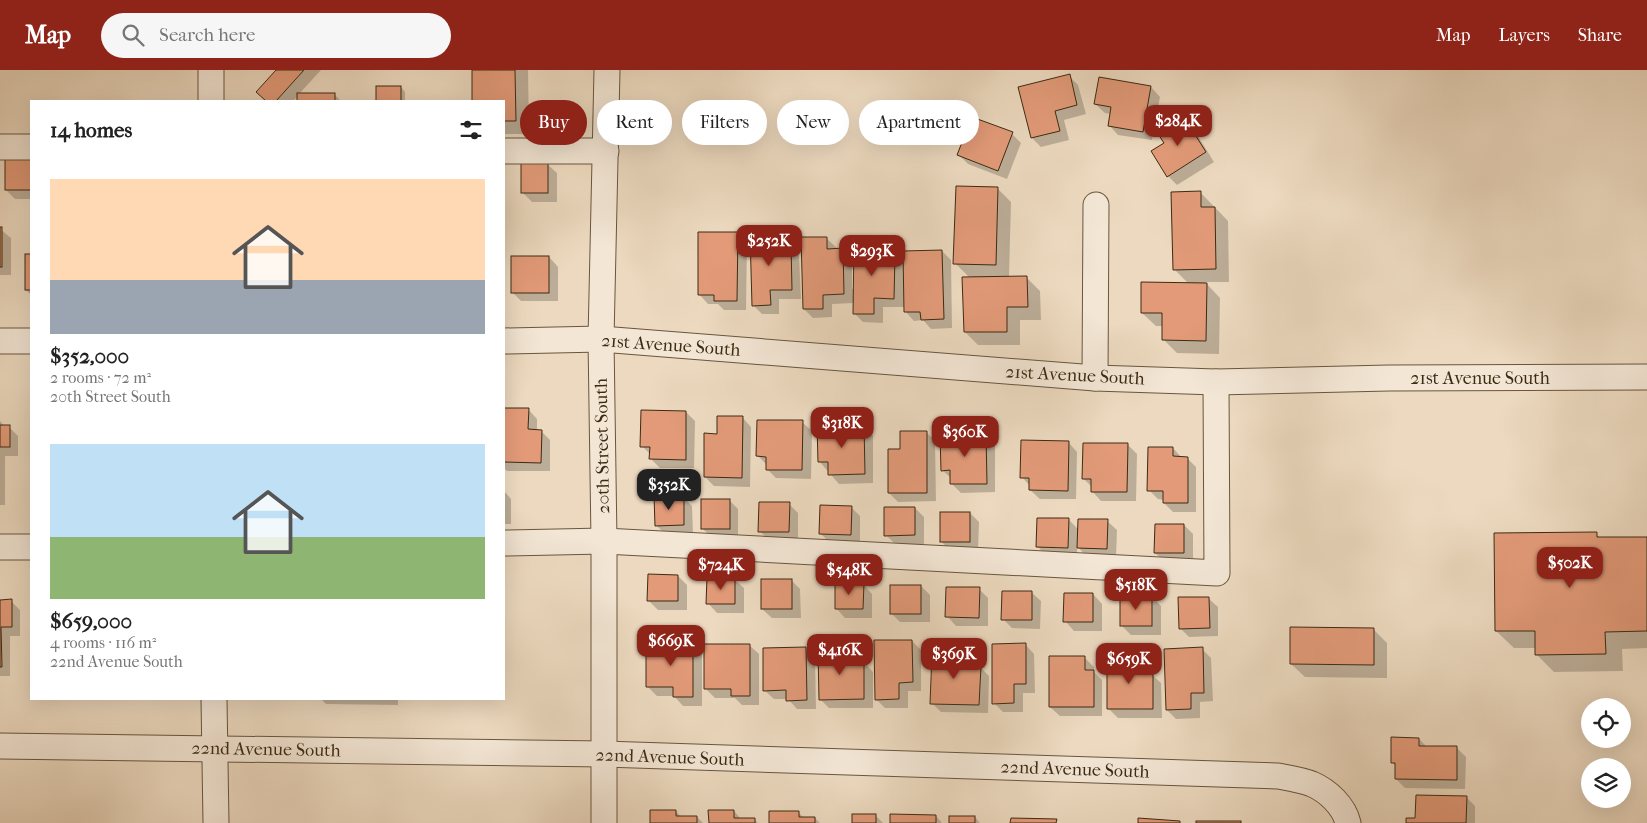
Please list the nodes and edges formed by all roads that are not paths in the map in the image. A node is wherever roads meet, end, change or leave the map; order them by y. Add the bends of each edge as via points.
1 (211, 70) edge
2 (607, 70) edge
3 (211, 100) edge
4 (0, 147) edge
5 (30, 148) edge
6 (505, 151) edge
7 (606, 151) junction
8 (1096, 205) dead end
9 (600, 340) junction
10 (0, 341) edge
11 (30, 341) edge
12 (505, 341) edge
13 (1647, 377) edge
14 (1095, 378) junction
15 (1216, 382) junction
16 (604, 541) junction
17 (505, 543) edge
18 (0, 547) edge
19 (30, 547) edge
20 (214, 700) edge
21 (0, 746) edge
22 (215, 748) junction
23 (604, 754) junction
24 (216, 823) edge
25 (604, 823) edge
26 (1348, 823) edge

1 - 3 street
2 - 7 street, 20th Street South
4 - 5 street
6 - 7 street
7 - 9 street, 20th Street South
8 - 14 street
9 - 12 street, 21st Avenue South
9 - 14 street, 21st Avenue South
9 - 16 street, 20th Street South
10 - 11 street
13 - 15 street, 21st Avenue South
14 - 15 street, 21st Avenue South
15 - 16 street via 1217,573
16 - 17 street
16 - 23 street, 20th Street South
18 - 19 street
20 - 22 street
21 - 22 street, 22nd Avenue South
22 - 23 street, 22nd Avenue South
22 - 24 street
23 - 25 street, 20th Street South
23 - 26 street, 22nd Avenue South via 1278,776 1312,784 1335,800

